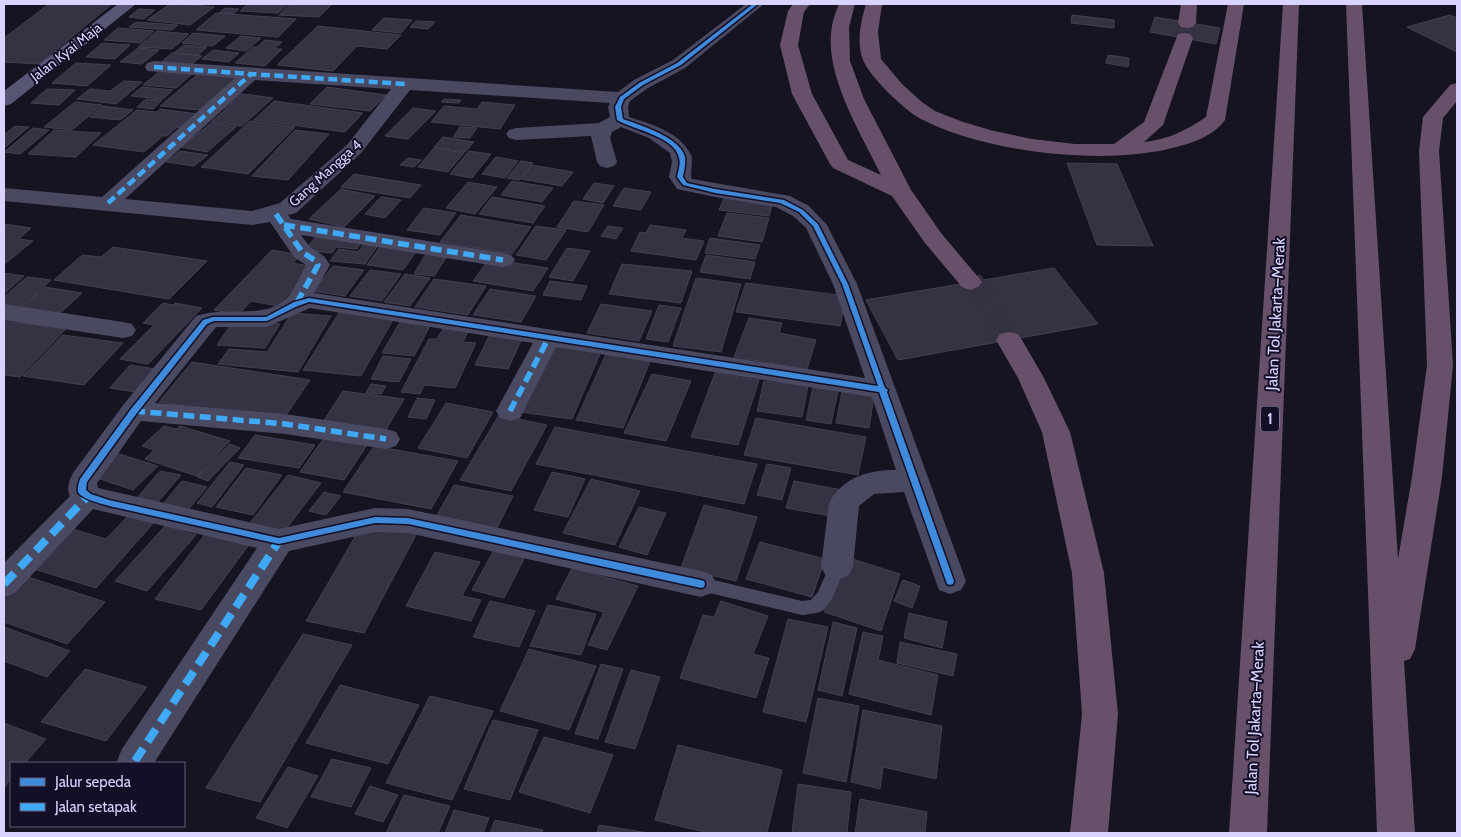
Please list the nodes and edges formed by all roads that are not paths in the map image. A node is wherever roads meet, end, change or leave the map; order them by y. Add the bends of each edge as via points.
1 (128, 4) edge
2 (756, 4) edge
3 (802, 4) edge
4 (847, 4) edge
5 (874, 4) edge
6 (1189, 4) edge
7 (1236, 4) edge
8 (1291, 4) edge
9 (1354, 4) edge
10 (154, 67) dead end
11 (251, 74) junction
12 (405, 84) junction
13 (1457, 89) edge
14 (4, 100) edge
15 (615, 116) junction
16 (516, 134) dead end
17 (1119, 151) junction
18 (607, 162) dead end
19 (900, 191) junction
20 (4, 194) edge
21 (108, 203) junction
22 (280, 220) junction
23 (503, 260) dead end
24 (970, 282) tunnel mouth
25 (296, 304) junction
26 (4, 312) edge
27 (123, 330) dead end
28 (549, 337) junction
29 (1009, 340) tunnel mouth
30 (884, 390) junction
31 (134, 411) junction
32 (510, 411) dead end
33 (386, 439) dead end
34 (915, 480) junction
35 (88, 496) junction
36 (279, 541) junction
37 (837, 568) joint
38 (950, 581) dead end
39 (4, 584) edge
40 (701, 584) joint
41 (1390, 700) junction
42 (135, 761) dead end
43 (1089, 833) edge
44 (1248, 833) edge
45 (1396, 833) edge

1 - 14 main road, Jalan Kyai Maja
2 - 15 street via 679,64 641,84
3 - 19 highway via 796,11 789,45 802,94 840,164
4 - 19 highway via 840,27 841,61 854,99
5 - 17 highway via 867,31 873,61 896,90 928,115 994,139 1070,150
6 - 17 highway via 1186,30 1152,125
7 - 17 highway via 1215,120 1206,130 1189,138
8 - 44 highway, Jalan Tol Jakarta–Merak / 1
9 - 41 highway
10 - 11 street
11 - 12 street
11 - 21 street
12 - 15 street
12 - 22 street, Gang Mangga 4 via 354,149 288,208
13 - 41 highway via 1433,117 1429,151 1440,365 1427,477
15 - 16 street
15 - 18 street via 600,138
15 - 30 street via 668,140 678,149 682,157 680,177 686,184 782,201 816,225 845,284
19 - 24 highway via 932,238
20 - 21 street, Gang Mangga 4
21 - 22 street, Gang Mangga 4
22 - 23 street
22 - 25 street via 302,252 318,265
25 - 28 street via 322,301
25 - 31 street via 267,319 213,319 206,322
26 - 27 street
28 - 30 street
28 - 32 street
29 - 43 highway via 1056,432 1088,573 1100,714
30 - 34 street
31 - 33 street via 285,424
31 - 35 street via 82,481 82,491
34 - 37 street via 865,483 849,495 844,503
34 - 38 street
35 - 36 street
35 - 39 street
36 - 40 street via 375,520 408,520
36 - 42 street
37 - 40 lane via 816,606 802,608
41 - 45 highway

